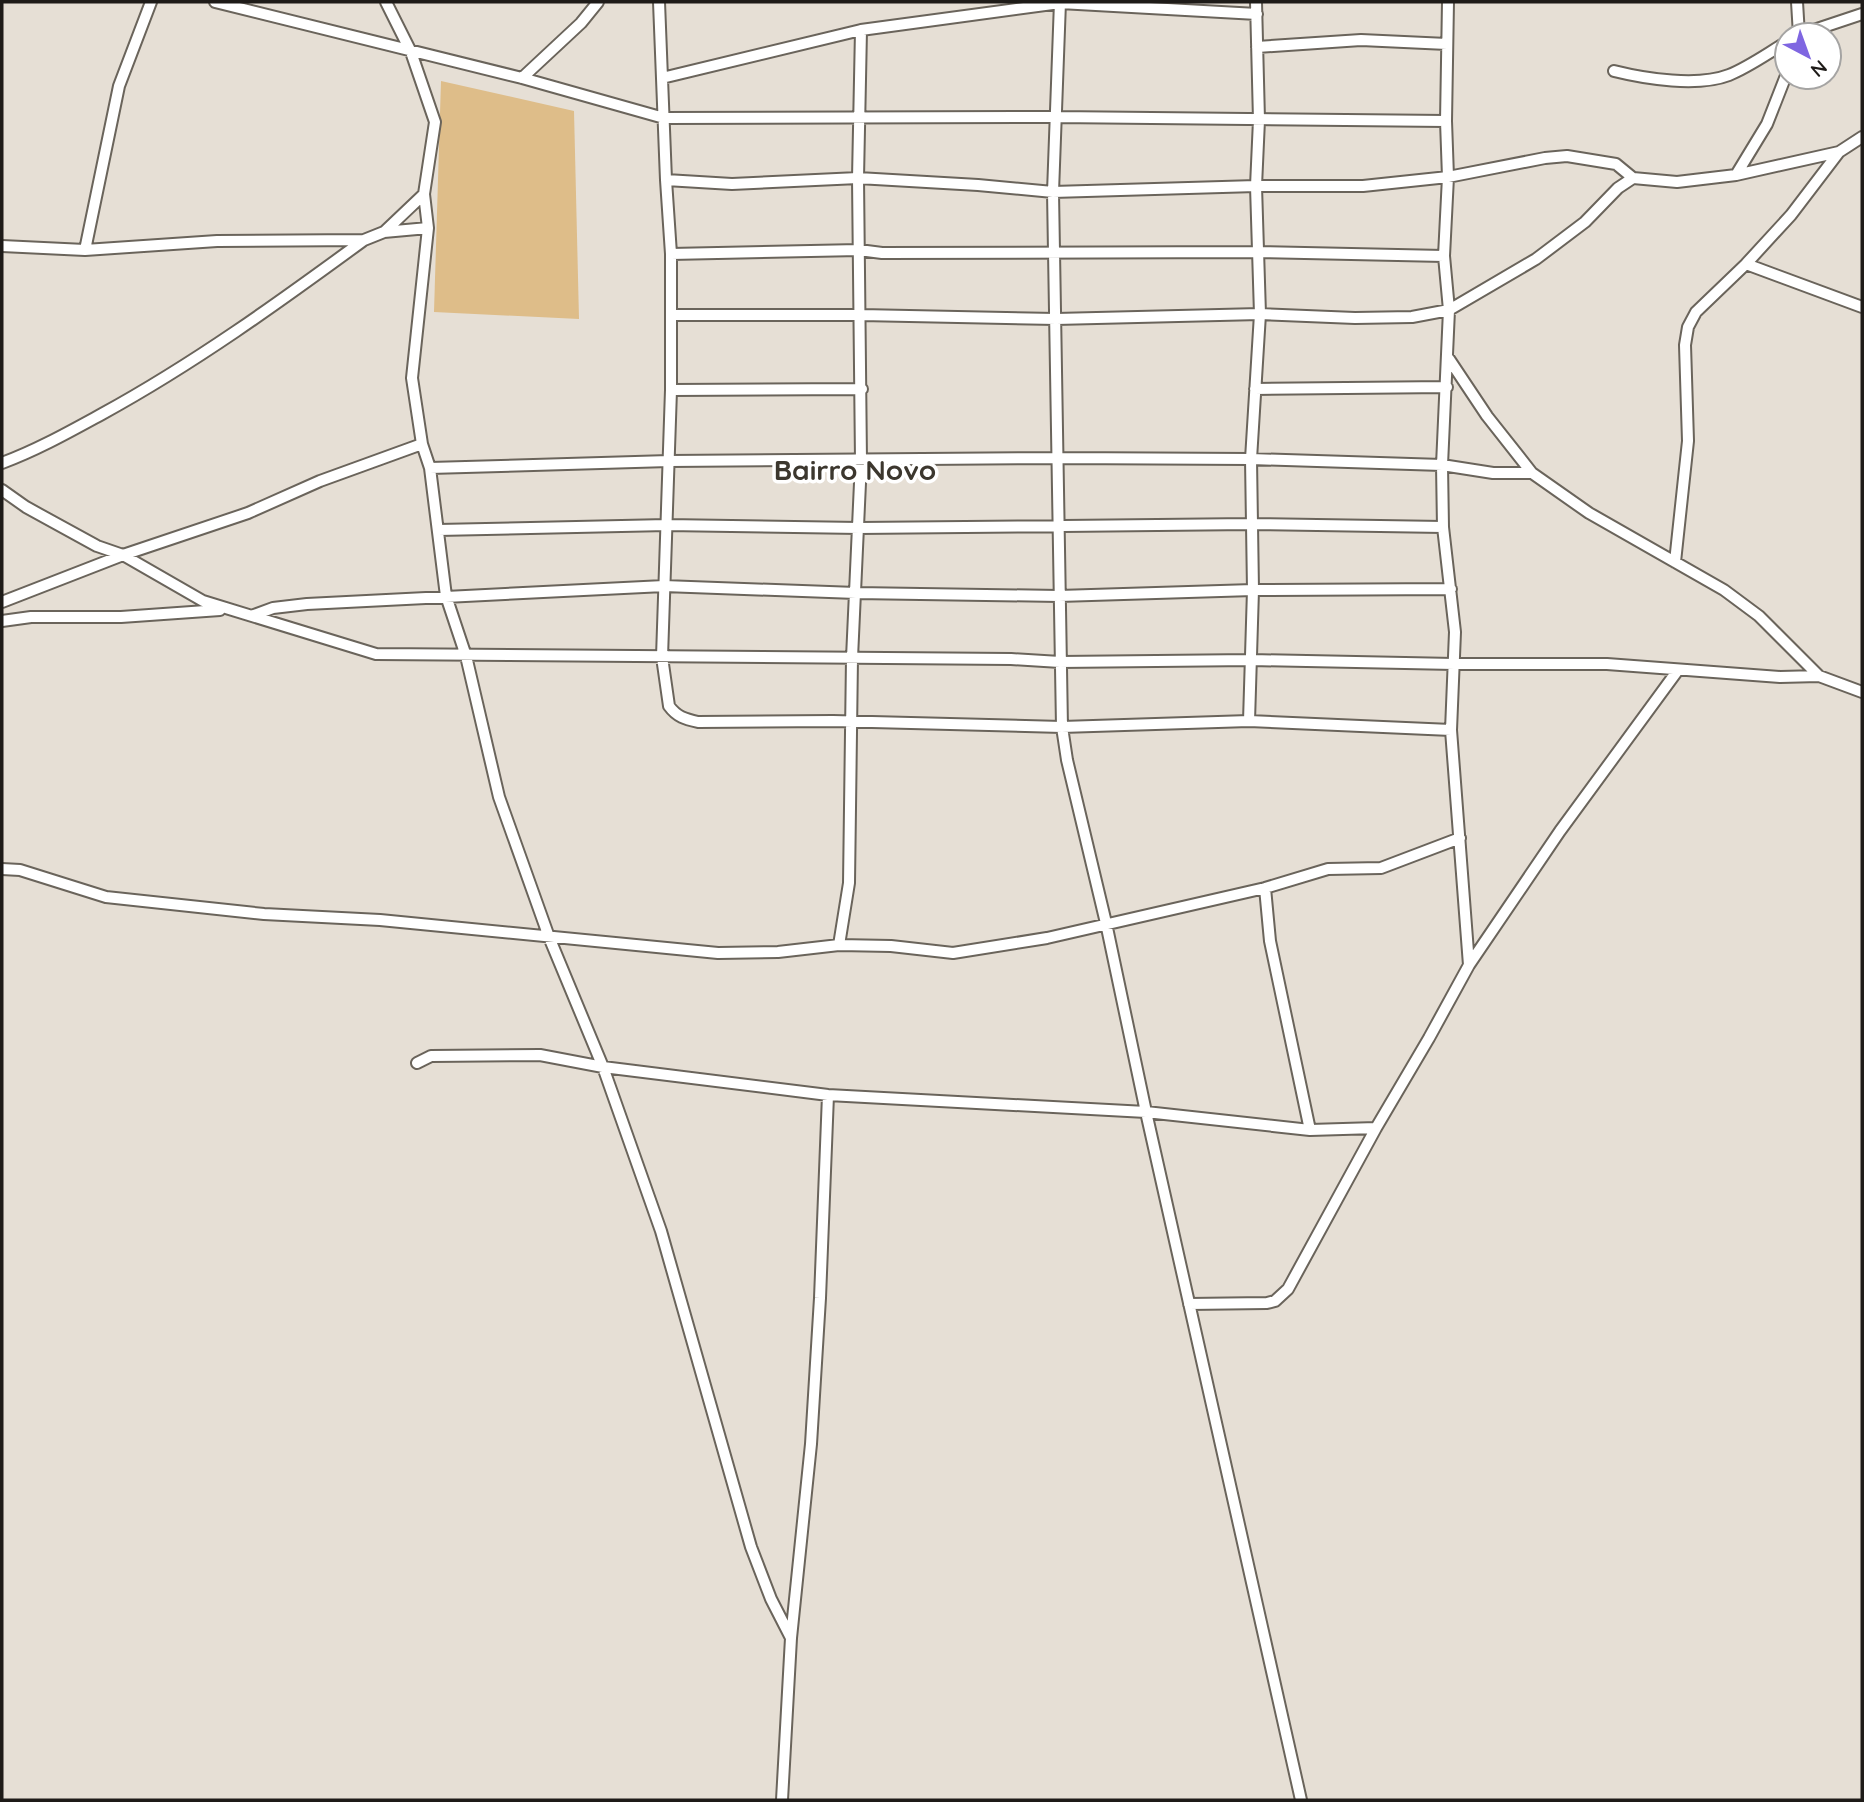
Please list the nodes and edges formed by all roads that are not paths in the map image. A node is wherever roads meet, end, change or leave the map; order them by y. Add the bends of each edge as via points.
1 (150, 2) edge
2 (215, 2) edge
3 (386, 2) edge
4 (598, 2) edge
5 (659, 2) edge
6 (1060, 2) edge
7 (1448, 2) edge
8 (1797, 2) edge
9 (1257, 8) edge
10 (1862, 14) edge
11 (1798, 21) edge
12 (1841, 21) edge
13 (861, 30) junction
14 (1447, 44) junction
15 (1257, 47) junction
16 (1773, 50) edge
17 (411, 52) junction
18 (1614, 71) dead end
19 (522, 78) junction
20 (662, 78) junction
21 (1780, 91) edge
22 (1056, 117) junction
23 (664, 118) junction
24 (859, 118) junction
25 (1259, 120) junction
26 (1446, 121) junction
27 (1862, 137) edge
28 (1839, 152) junction
29 (1736, 175) junction
30 (858, 177) junction
31 (1448, 177) junction
32 (1633, 178) junction
33 (666, 180) junction
34 (1256, 186) junction
35 (1053, 192) junction
36 (424, 194) junction
37 (428, 228) junction
38 (384, 232) junction
39 (364, 240) junction
40 (2, 246) edge
41 (85, 250) junction
42 (859, 250) junction
43 (1258, 252) junction
44 (1055, 253) junction
45 (671, 254) junction
46 (1444, 256) junction
47 (1746, 264) junction
48 (1862, 307) edge
49 (1449, 310) junction
50 (1259, 314) junction
51 (671, 315) junction
52 (861, 315) junction
53 (1056, 319) junction
54 (1449, 359) junction
55 (1447, 387) junction
56 (862, 389) junction
57 (1255, 389) junction
58 (671, 390) junction
59 (422, 444) junction
60 (1057, 458) junction
61 (1251, 459) junction
62 (669, 461) junction
63 (861, 461) junction
64 (2, 463) edge
65 (1442, 465) junction
66 (430, 468) junction
67 (1532, 473) junction
68 (2, 489) edge
69 (1251, 524) junction
70 (667, 525) junction
71 (1057, 526) junction
72 (1443, 527) junction
73 (859, 528) junction
74 (438, 530) junction
75 (123, 555) junction
76 (1675, 562) junction
77 (664, 586) junction
78 (1451, 589) junction
79 (1253, 590) junction
80 (856, 593) junction
81 (446, 596) junction
82 (1059, 596) junction
83 (2, 602) edge
84 (226, 609) junction
85 (254, 615) junction
86 (2, 621) edge
87 (466, 656) junction
88 (662, 657) junction
89 (852, 658) junction
90 (1252, 660) junction
91 (1060, 662) junction
92 (1454, 664) junction
93 (1678, 670) junction
94 (1819, 676) junction
95 (1862, 692) edge
96 (1249, 721) junction
97 (851, 722) junction
98 (1062, 727) junction
99 (1451, 730) junction
100 (1460, 838) junction
101 (2, 869) edge
102 (1265, 888) junction
103 (1106, 923) junction
104 (549, 937) junction
105 (839, 945) junction
106 (1469, 965) junction
107 (417, 1063) dead end
108 (603, 1067) junction
109 (828, 1095) junction
110 (1146, 1112) junction
111 (1376, 1128) junction
112 (1310, 1130) junction
113 (1189, 1304) junction
114 (791, 1638) junction
115 (782, 1800) edge
116 (1301, 1800) edge

1 - 41 street via 119,86
2 - 17 street
3 - 17 street
4 - 19 street
5 - 20 street
6 - 9 street
6 - 13 street
6 - 22 street
7 - 14 street
8 - 11 street
9 - 15 street
10 - 12 street
13 - 20 street
13 - 24 street
14 - 15 street via 1361,40
14 - 26 street
15 - 25 street
16 - 18 street via 1714,79 1647,78
17 - 19 street
17 - 36 street via 435,122
19 - 23 street
20 - 23 street
21 - 29 street via 1767,124
22 - 24 street
22 - 25 street
22 - 35 street
23 - 24 street
23 - 33 street
24 - 30 street
25 - 26 street
25 - 34 street
26 - 31 street
27 - 28 street
28 - 29 street
28 - 47 street
29 - 32 street via 1677,182
30 - 33 street via 732,184
30 - 35 street
30 - 42 street
31 - 32 street via 1567,156 1616,164
31 - 34 street via 1363,186
31 - 46 street
32 - 49 street via 1560,243
33 - 45 street
34 - 35 street
34 - 43 street
35 - 44 street
36 - 37 street
36 - 38 street
37 - 38 street
37 - 59 street via 412,378
38 - 39 street
39 - 41 street via 217,241
39 - 64 street via 164,380 36,450
40 - 41 street
42 - 44 street
42 - 45 street
42 - 52 street
43 - 44 street
43 - 46 street
43 - 50 street
44 - 53 street
45 - 51 street
46 - 49 street
47 - 48 street
47 - 76 street via 1696,312 1688,327 1688,441
49 - 50 street via 1412,317
49 - 54 street
50 - 53 street
50 - 57 street
51 - 52 street
51 - 58 street
52 - 53 street
52 - 56 street
53 - 60 street
54 - 55 street
54 - 67 street
55 - 57 street
55 - 65 street
56 - 58 street
56 - 63 street
57 - 61 street
58 - 62 street
59 - 66 street
59 - 75 street via 248,513
60 - 61 street
60 - 63 street
60 - 71 street
61 - 65 street
61 - 69 street
62 - 63 street
62 - 66 street
62 - 70 street
63 - 73 street
65 - 67 street
65 - 72 street
66 - 74 street
67 - 76 street via 1589,513
68 - 75 street via 97,546
69 - 71 street
69 - 72 street
69 - 79 street
70 - 73 street
70 - 74 street
70 - 77 street
71 - 73 street
71 - 82 street
72 - 78 street
73 - 80 street
74 - 81 street
75 - 83 street
75 - 84 street via 203,601
76 - 94 street via 1759,616
77 - 80 street
77 - 81 street
77 - 88 street
78 - 79 street
78 - 92 street
79 - 82 street
79 - 90 street
80 - 82 street
80 - 89 street
81 - 85 street via 307,604
81 - 87 street
82 - 91 street
84 - 85 street
84 - 86 street
85 - 87 street via 376,654
87 - 88 street
87 - 104 street via 499,797
88 - 89 street
88 - 97 street via 669,706 681,719
89 - 91 street
89 - 97 street
90 - 91 street
90 - 92 street
90 - 96 street
91 - 98 street
92 - 93 street via 1607,664
92 - 99 street
93 - 94 street
93 - 106 street
94 - 95 street
96 - 98 street
96 - 99 street
97 - 98 street
97 - 105 street via 849,883
98 - 103 street
99 - 100 street
100 - 102 street via 1381,868 1328,869
100 - 106 street
101 - 104 street via 20,870 106,897 193,908
102 - 103 street
102 - 112 street via 1270,942
103 - 105 street via 953,953
103 - 110 street
104 - 105 street via 718,953
104 - 108 street
106 - 111 street
107 - 108 street via 431,1056 540,1055
108 - 109 street
108 - 114 street via 661,1231 751,1547
109 - 110 street
109 - 114 street via 811,1444
110 - 112 street
110 - 113 street
111 - 112 street
111 - 113 street via 1282,1296 1267,1303
113 - 116 street
114 - 115 street

